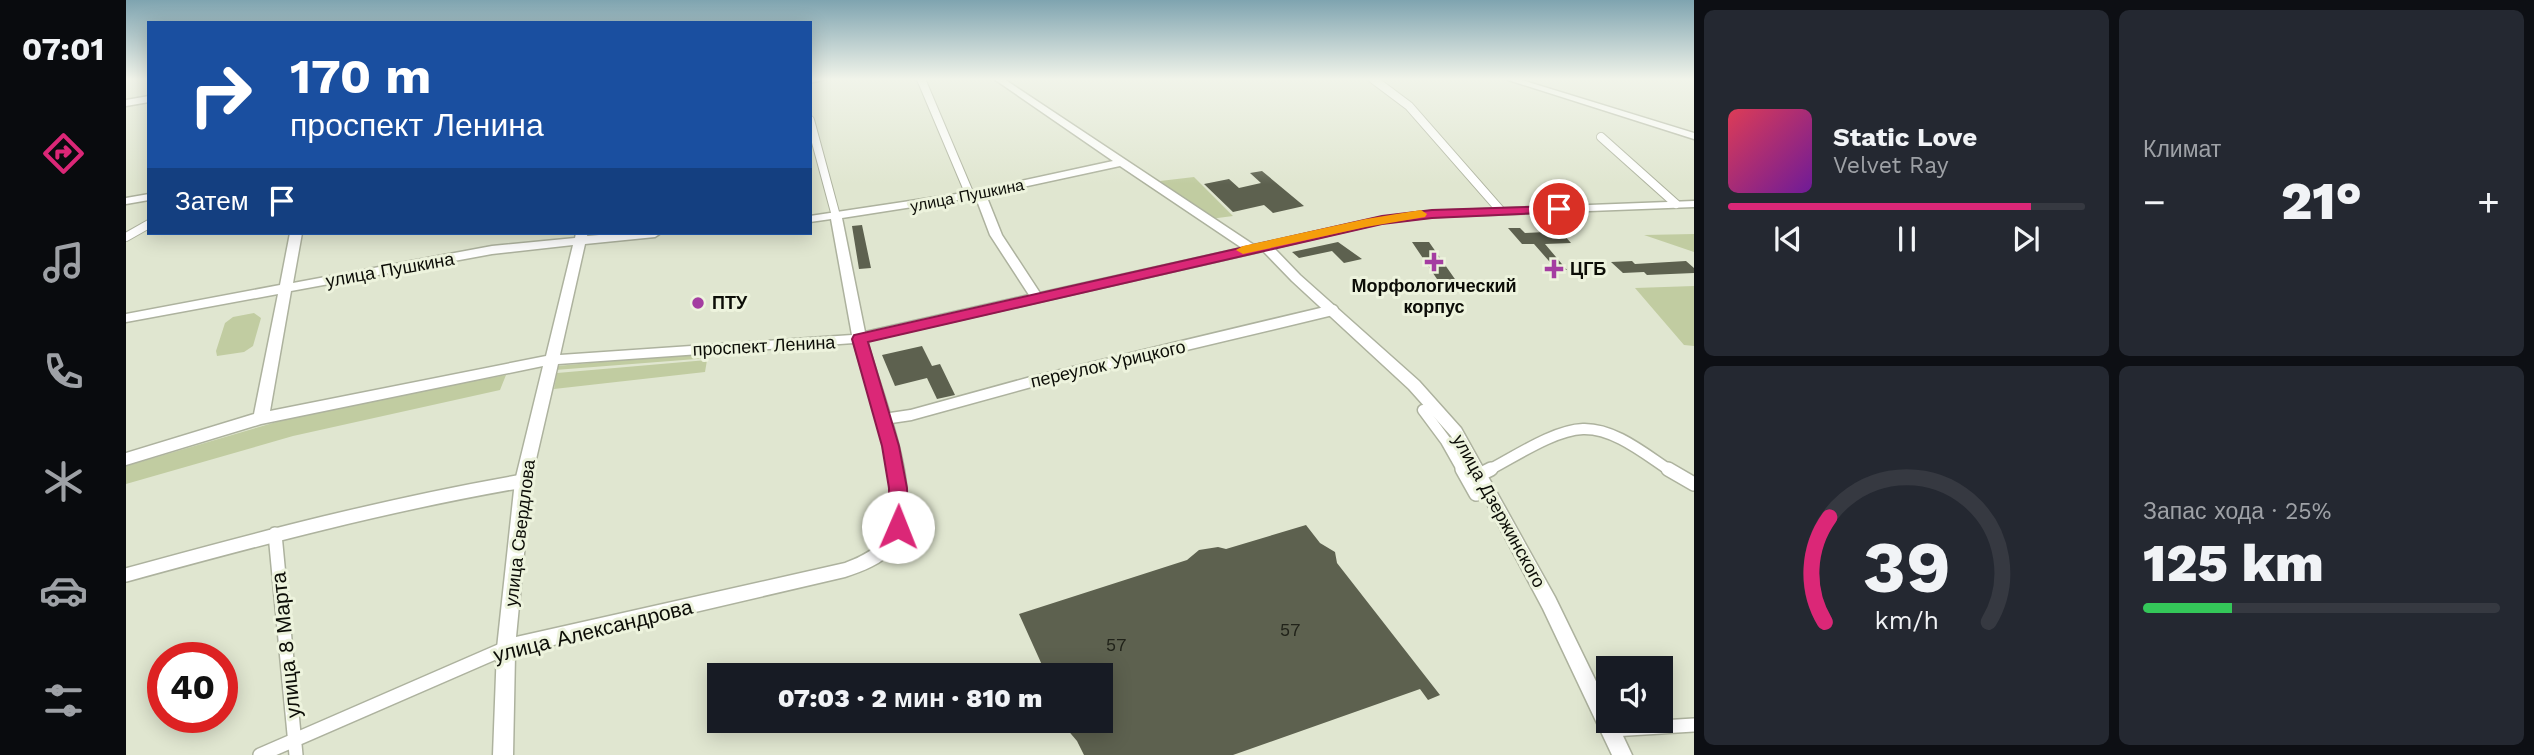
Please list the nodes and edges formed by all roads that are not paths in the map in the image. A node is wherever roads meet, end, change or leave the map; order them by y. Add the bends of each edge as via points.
1 (936, 114) edge
2 (1051, 114) edge
3 (1418, 114) edge
4 (1624, 114) edge
5 (812, 127) edge
6 (1694, 136) edge
7 (1601, 137) dead end
8 (1122, 162) junction
9 (970, 195) junction
10 (147, 197) edge
11 (126, 201) edge
12 (1676, 204) junction
13 (1694, 204) edge
14 (1501, 211) junction
15 (836, 216) junction
16 (812, 219) edge
17 (147, 225) edge
18 (296, 235) edge
19 (606, 235) edge
20 (581, 236) edge
21 (126, 237) edge
22 (1264, 245) junction
23 (1250, 248) junction
24 (285, 289) junction
25 (1036, 297) junction
26 (1333, 310) junction
27 (126, 318) edge
28 (860, 339) junction
29 (551, 360) junction
30 (1423, 410) dead end
31 (261, 418) junction
32 (884, 419) junction
33 (126, 459) edge
34 (1481, 474) junction
35 (523, 481) junction
36 (1694, 484) edge
37 (1476, 495) dead end
38 (275, 534) junction
39 (126, 575) edge
40 (506, 648) junction
41 (1596, 699) edge
42 (1694, 725) edge
43 (1673, 726) edge
44 (1613, 733) edge
45 (295, 747) edge
46 (260, 755) edge
47 (503, 755) edge
48 (1622, 755) edge

1 - 9 street
2 - 8 main road
3 - 14 street
4 - 6 main road
5 - 15 street
7 - 12 street
8 - 9 main road, улица Пушкина
8 - 23 main road
9 - 15 main road, улица Пушкина
9 - 25 main road via 980,195 996,235
10 - 11 main road
12 - 13 main road, проспект Ленина
12 - 14 main road, проспект Ленина
14 - 22 main road, проспект Ленина via 1409,215
15 - 16 main road, улица Пушкина
15 - 28 main road
17 - 21 street
18 - 24 main road
19 - 20 main road, улица Пушкина
20 - 24 main road, улица Пушкина
20 - 29 main road, улица Свердлова
22 - 23 main road, проспект Ленина
22 - 26 main road, улица Дзержинского
23 - 25 main road, проспект Ленина
24 - 27 main road, улица Пушкина
24 - 31 main road
25 - 28 main road, проспект Ленина
26 - 32 street, переулок Урицкого
26 - 34 main road, улица Дзержинского via 1447,419
28 - 29 main road, проспект Ленина
28 - 32 main road
29 - 31 main road, проспект Ленина
29 - 35 main road, улица Свердлова
30 - 37 street
31 - 33 main road, проспект Ленина
32 - 40 main road, улица Александрова via 900,503 898,527 891,541 871,559 845,570
34 - 36 street via 1582,429 1611,436
34 - 41 main road, улица Дзержинского
35 - 38 street
35 - 40 main road, улица Свердлова
38 - 39 street
38 - 45 street, улица 8 Марта
40 - 45 street, улица Александрова
40 - 47 main road, улица Свердлова
42 - 43 street
44 - 48 main road, улица Дзержинского
45 - 46 street, улица Александрова

